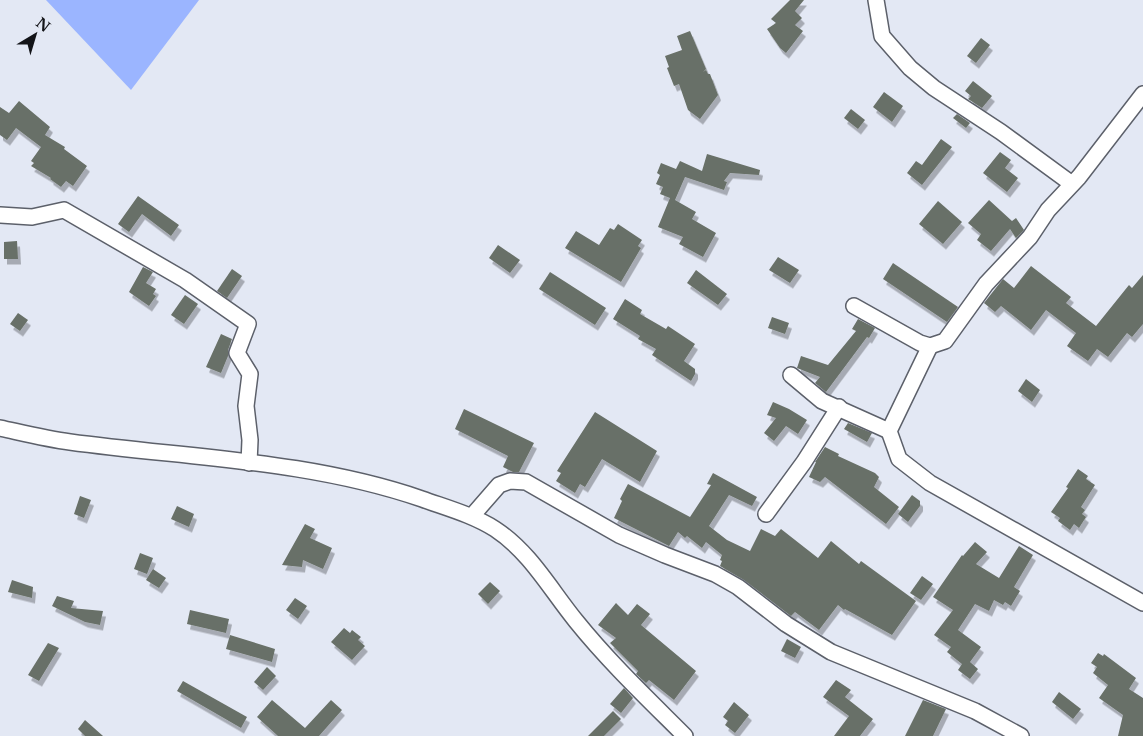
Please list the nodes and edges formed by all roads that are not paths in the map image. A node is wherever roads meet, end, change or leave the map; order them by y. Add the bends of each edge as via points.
1 (876, 0) edge
2 (1143, 94) edge
3 (1072, 184) junction
4 (0, 215) edge
5 (854, 306) dead end
6 (930, 346) junction
7 (791, 375) dead end
8 (839, 407) junction
9 (0, 428) edge
10 (889, 431) junction
11 (249, 463) junction
12 (766, 514) dead end
13 (472, 516) junction
14 (1143, 603) edge
15 (685, 736) edge
16 (1021, 736) edge

1 - 3 street via 882,36 910,68
2 - 3 street
3 - 6 street via 1048,210 1030,237 986,284 944,341
4 - 11 street via 32,217 64,210 185,280 248,324 237,353 250,374 246,406
5 - 6 street
6 - 10 street
7 - 8 street via 822,401
8 - 10 street
8 - 12 street
9 - 11 street via 68,442
10 - 14 street via 899,459 930,483
11 - 13 street via 342,476
13 - 15 street via 517,547 539,571 575,621
13 - 16 street via 499,485 510,481 526,482 619,534 715,574 832,652 975,711

